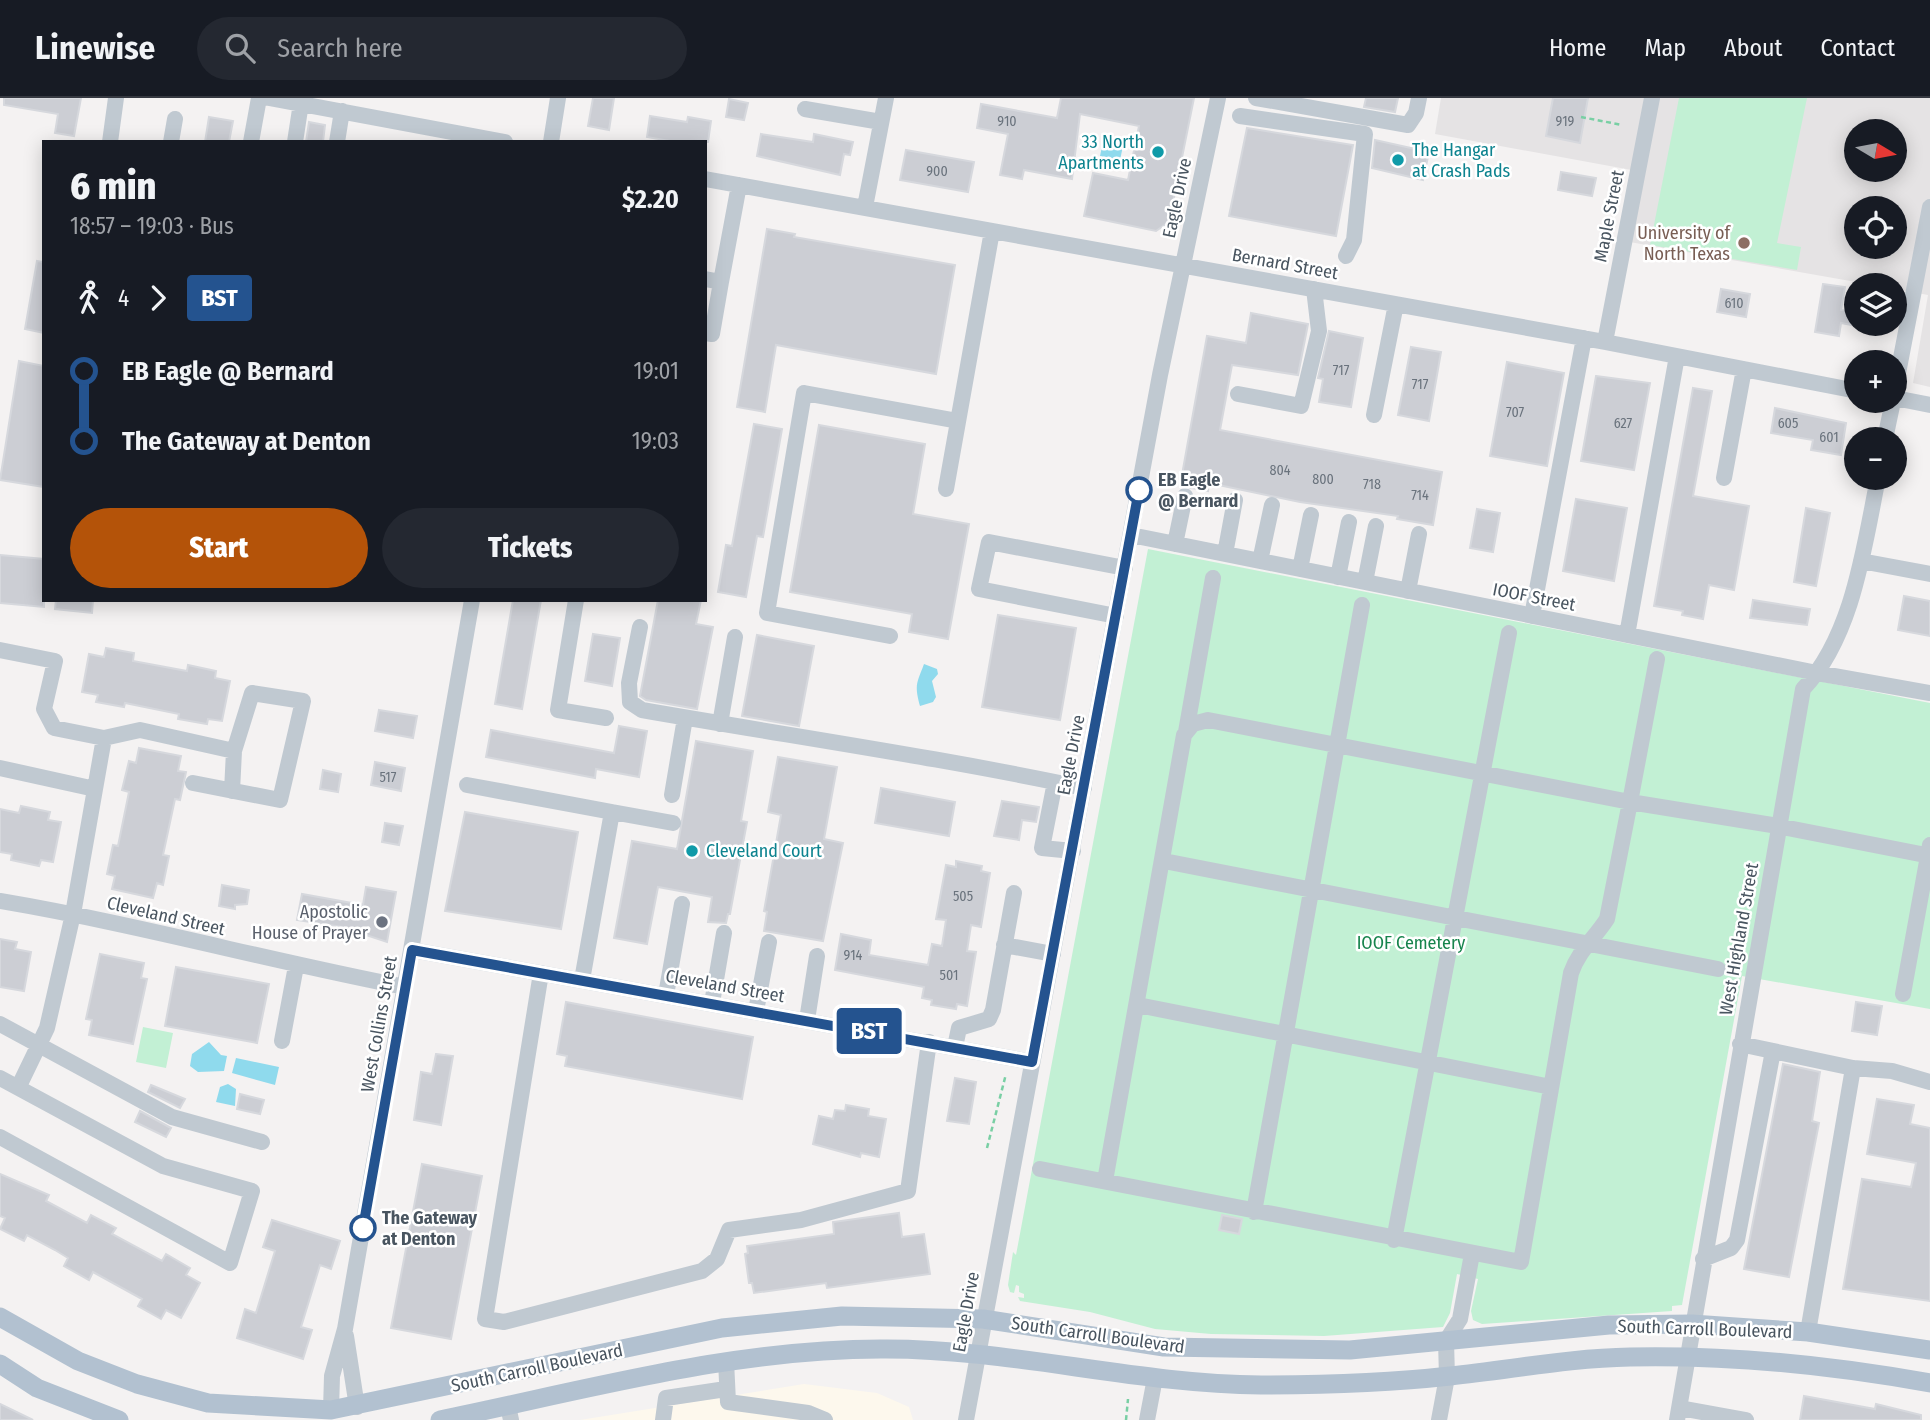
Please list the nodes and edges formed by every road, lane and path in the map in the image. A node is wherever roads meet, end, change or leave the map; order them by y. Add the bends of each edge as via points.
1 (116, 98) edge
2 (259, 98) edge
3 (269, 98) edge
4 (558, 98) edge
5 (886, 98) edge
6 (1217, 98) edge
7 (1256, 98) edge
8 (1419, 98) edge
9 (1652, 98) edge
10 (301, 103) junction
11 (804, 108) dead end
12 (342, 111) junction
13 (1240, 116) dead end
14 (1581, 117) dead end
15 (176, 119) dead end
16 (881, 122) junction
17 (1622, 125) dead end
18 (110, 140) edge
19 (171, 140) edge
20 (251, 140) edge
21 (295, 140) edge
22 (337, 140) edge
23 (494, 140) edge
24 (551, 140) edge
25 (707, 179) edge
26 (739, 186) junction
27 (865, 207) junction
28 (1930, 207) edge
29 (992, 231) junction
30 (1346, 256) dead end
31 (1183, 265) junction
32 (713, 280) edge
33 (1314, 289) junction
34 (1922, 293) edge
35 (1396, 304) junction
36 (707, 333) edge
37 (1584, 338) junction
38 (1605, 342) junction
39 (1906, 350) edge
40 (1677, 356) junction
41 (1744, 369) junction
42 (1844, 388) edge
43 (1238, 394) dead end
44 (1907, 401) edge
45 (1930, 405) edge
46 (1374, 415) dead end
47 (958, 421) junction
48 (1724, 478) dead end
49 (946, 489) dead end
50 (1876, 490) edge
51 (1185, 496) dead end
52 (1235, 500) dead end
53 (1272, 505) dead end
54 (1311, 515) dead end
55 (1349, 522) dead end
56 (1376, 526) dead end
57 (1419, 534) dead end
58 (1131, 535) junction
59 (1175, 544) junction
60 (1226, 554) junction
61 (1261, 561) junction
62 (1861, 561) junction
63 (1125, 568) junction
64 (1300, 569) junction
65 (1930, 574) edge
66 (1338, 577) junction
67 (1213, 578) dead end
68 (1365, 582) junction
69 (1408, 591) junction
70 (472, 602) edge
71 (576, 602) edge
72 (1362, 605) dead end
73 (1116, 616) junction
74 (1532, 616) junction
75 (640, 627) dead end
76 (1509, 633) dead end
77 (1627, 635) junction
78 (890, 636) dead end
79 (735, 637) dead end
80 (0, 650) edge
81 (1657, 659) dead end
82 (1817, 673) junction
83 (1930, 693) edge
84 (607, 718) dead end
85 (685, 718) junction
86 (720, 724) junction
87 (1185, 732) junction
88 (104, 738) junction
89 (1336, 744) junction
90 (234, 751) junction
91 (0, 768) edge
92 (1483, 774) junction
93 (1055, 782) junction
94 (193, 783) dead end
95 (467, 785) dead end
96 (1084, 788) junction
97 (95, 789) junction
98 (232, 791) junction
99 (672, 795) dead end
100 (1630, 802) junction
101 (612, 812) junction
102 (673, 823) dead end
103 (1778, 826) junction
104 (1073, 851) junction
105 (1929, 852) edge
106 (1164, 862) junction
107 (1311, 890) junction
108 (1014, 893) dead end
109 (0, 901) edge
110 (682, 904) dead end
111 (73, 914) junction
112 (1455, 918) junction
113 (724, 933) dead end
114 (769, 942) dead end
115 (1585, 944) junction
116 (1004, 945) junction
117 (412, 950) junction
118 (1053, 954) junction
119 (817, 956) dead end
120 (296, 966) junction
121 (1718, 969) dead end
122 (541, 973) junction
123 (582, 980) junction
124 (405, 987) junction
125 (1903, 994) dead end
126 (666, 995) junction
127 (712, 1003) junction
128 (1138, 1005) junction
129 (756, 1011) junction
130 (807, 1020) junction
131 (0, 1024) edge
132 (1285, 1034) junction
133 (282, 1041) dead end
134 (929, 1042) junction
135 (40, 1044) junction
136 (1740, 1044) junction
137 (956, 1047) junction
138 (1773, 1051) junction
139 (1032, 1062) junction
140 (1428, 1063) junction
141 (1853, 1068) junction
142 (1007, 1073) dead end
143 (0, 1078) edge
144 (1930, 1082) edge
145 (19, 1086) junction
146 (1551, 1087) junction
147 (0, 1137) edge
148 (262, 1142) dead end
149 (987, 1148) dead end
150 (1040, 1169) dead end
151 (1105, 1181) junction
152 (1254, 1212) junction
153 (1394, 1240) junction
154 (1472, 1254) junction
155 (1703, 1259) junction
156 (0, 1317) edge
157 (983, 1319) junction
158 (1692, 1324) junction
159 (722, 1328) junction
160 (345, 1329) junction
161 (1808, 1332) junction
162 (1446, 1341) junction
163 (1930, 1350) edge
164 (978, 1355) junction
165 (1688, 1358) junction
166 (726, 1361) junction
167 (0, 1364) edge
168 (1447, 1377) junction
169 (1155, 1378) junction
170 (1930, 1383) edge
171 (726, 1389) junction
172 (1128, 1399) dead end
173 (358, 1413) edge
174 (510, 1413) edge
175 (1679, 1414) edge
176 (332, 1415) edge
177 (119, 1420) edge
178 (440, 1420) edge
179 (663, 1420) edge
180 (825, 1420) edge
181 (966, 1420) edge
182 (1126, 1420) edge
183 (1147, 1420) edge
184 (1439, 1420) edge
185 (1746, 1420) edge

1 - 18 street
2 - 20 street
3 - 10 street
4 - 24 street
5 - 16 street
6 - 31 street, Eagle Drive
7 - 8 street via 1408,125
9 - 38 street, Maple Street
10 - 12 street
10 - 21 street
11 - 16 street
12 - 22 street
12 - 23 street
13 - 30 street via 1365,134 1354,240
14 - 17 path
15 - 19 street
16 - 27 street
25 - 26 street, Bernard Street
26 - 27 street, Bernard Street
26 - 32 street
27 - 29 street, Bernard Street
28 - 34 street
29 - 31 street, Bernard Street
29 - 47 street
31 - 33 street, Bernard Street
31 - 58 street, Eagle Drive
32 - 36 street via 712,334
33 - 35 street, Bernard Street
33 - 43 street via 1319,331 1301,406
34 - 39 street
35 - 37 street, Bernard Street
35 - 46 street
37 - 38 street, Bernard Street
37 - 74 street
38 - 40 street, Bernard Street
40 - 41 street, Bernard Street
40 - 77 street
41 - 42 street, Bernard Street
41 - 48 street
44 - 45 street
47 - 49 street
47 - 78 street via 804,394 767,613
50 - 62 street, West Highland Street
51 - 59 street
52 - 60 street
53 - 61 street
54 - 64 street
55 - 66 street
56 - 68 street
57 - 69 street
58 - 59 street, IOOF Street
58 - 63 street, Eagle Drive
59 - 60 street, IOOF Street
60 - 61 street, IOOF Street
61 - 64 street, IOOF Street
62 - 65 street
62 - 82 street, West Highland Street via 1853,596
63 - 73 street, Eagle Drive
63 - 73 street via 989,542 979,589
64 - 66 street, IOOF Street
66 - 68 street, IOOF Street
67 - 87 street
68 - 69 street, IOOF Street
69 - 74 street, IOOF Street
70 - 117 street, West Collins Street
71 - 84 street via 558,710
72 - 89 street
73 - 96 street, Eagle Drive
74 - 77 street, IOOF Street
75 - 85 street via 629,683 630,702 642,710
76 - 92 street
77 - 82 street, IOOF Street
79 - 86 street
80 - 88 street via 55,661 44,709 54,728
81 - 100 street
82 - 83 street, IOOF Street
82 - 103 street, West Highland Street via 1802,689
85 - 86 street
85 - 99 street
86 - 93 street via 953,760
87 - 89 street via 1204,720
87 - 106 street
88 - 90 street via 139,730
88 - 97 street
89 - 92 street
89 - 107 street
90 - 98 street
90 - 98 street via 252,693 303,701 280,800
91 - 97 street
92 - 100 street
92 - 112 street
93 - 96 street
93 - 104 street via 1042,848
94 - 98 street
95 - 101 street
96 - 104 street, Eagle Drive
97 - 111 street
100 - 103 street
100 - 115 street via 1607,919
101 - 102 street
101 - 123 street
103 - 105 street
103 - 136 street, West Highland Street
104 - 118 street, Eagle Drive
105 - 125 street
106 - 107 street
106 - 128 street
107 - 112 street
107 - 132 street
108 - 116 street
109 - 111 street, Cleveland Street
110 - 126 street
111 - 120 street, Cleveland Street
111 - 135 street
112 - 115 street
112 - 140 street
113 - 127 street
114 - 129 street
115 - 121 street
115 - 146 street via 1571,973
116 - 118 street
116 - 137 street via 989,1019 959,1028
117 - 122 street, Cleveland Street
117 - 124 street, West Collins Street
118 - 139 street, Eagle Drive
119 - 130 street
120 - 124 street, Cleveland Street
120 - 133 street
122 - 123 street, Cleveland Street
122 - 134 street via 485,1319 504,1322 702,1270 717,1259 729,1230 801,1220 908,1191
123 - 126 street, Cleveland Street
124 - 160 street, West Collins Street
126 - 127 street, Cleveland Street
127 - 129 street, Cleveland Street
128 - 132 street
128 - 151 street
129 - 130 street, Cleveland Street
130 - 134 street, Cleveland Street
131 - 135 street
132 - 140 street
132 - 152 street
134 - 137 street, Cleveland Street
135 - 145 street
135 - 148 street via 172,1117
136 - 138 street
136 - 155 street, West Highland Street
137 - 139 street, Cleveland Street
138 - 141 street
138 - 155 street via 1737,1240 1731,1248
139 - 157 street, Eagle Drive
140 - 146 street
140 - 153 street
141 - 144 street via 1892,1071
141 - 161 street
142 - 149 path
143 - 145 street
145 - 147 street via 163,1166 252,1191 230,1263
146 - 154 street via 1521,1262
150 - 151 street
151 - 152 street
152 - 153 street
153 - 154 street
154 - 162 street via 1460,1319
155 - 158 street, West Highland Street
156 - 176 main road, South Carroll Boulevard via 78,1361 137,1384 208,1403
157 - 159 main road, South Carroll Boulevard via 842,1316
157 - 162 main road, South Carroll Boulevard via 1164,1347 1329,1351
157 - 164 street, Eagle Drive
158 - 161 main road, South Carroll Boulevard
158 - 162 main road, South Carroll Boulevard via 1609,1325
158 - 165 street, West Highland Street
159 - 166 main road
159 - 173 main road, South Carroll Boulevard
160 - 173 street, West Collins Street
160 - 176 street, West Collins Street via 332,1376
161 - 163 main road, South Carroll Boulevard
162 - 168 street
164 - 166 main road, South Carroll Boulevard via 886,1349 757,1355
164 - 169 main road, South Carroll Boulevard
164 - 181 street, Eagle Drive
165 - 168 main road, South Carroll Boulevard via 1597,1359
165 - 170 main road, South Carroll Boulevard via 1772,1362
165 - 175 street, West Highland Street
166 - 171 street
166 - 174 main road, South Carroll Boulevard
167 - 177 main road via 37,1388
168 - 169 main road, South Carroll Boulevard via 1259,1385
168 - 184 street
169 - 183 street
171 - 179 street via 666,1398
171 - 180 street via 728,1402 808,1413
172 - 182 path
173 - 176 main road, South Carroll Boulevard
174 - 178 main road, South Carroll Boulevard
175 - 185 street

